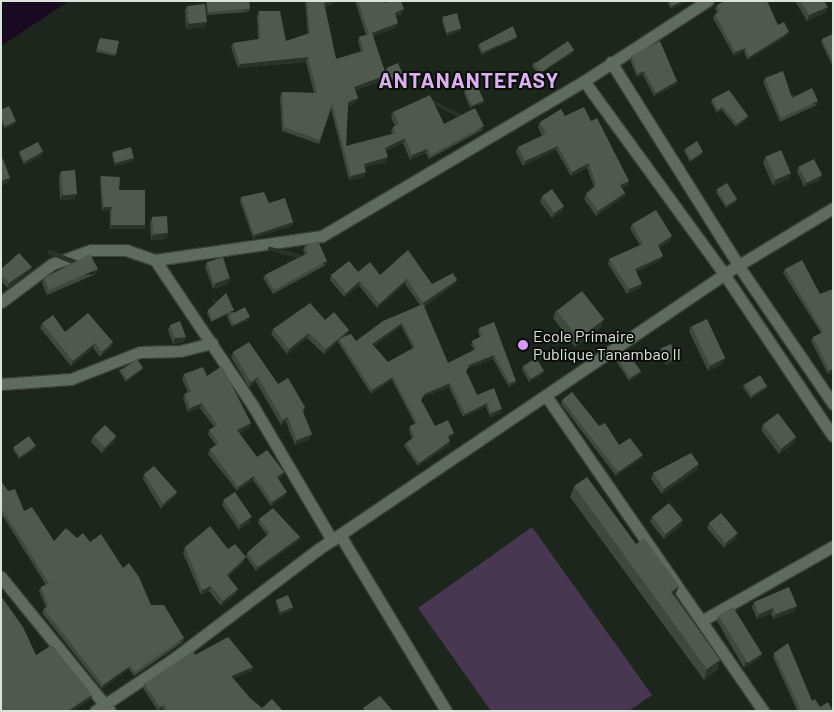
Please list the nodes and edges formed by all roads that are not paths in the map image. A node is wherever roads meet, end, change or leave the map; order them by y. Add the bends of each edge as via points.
1 (707, 1) edge
2 (611, 62) junction
3 (584, 81) junction
4 (833, 208) edge
5 (155, 260) junction
6 (740, 268) junction
7 (724, 274) junction
8 (1, 302) edge
9 (212, 342) junction
10 (1, 384) edge
11 (546, 396) junction
12 (833, 404) edge
13 (833, 436) edge
14 (336, 538) junction
15 (833, 546) edge
16 (1, 578) edge
17 (703, 620) junction
18 (107, 707) edge
19 (94, 711) edge
20 (446, 711) edge
21 (763, 711) edge

1 - 2 street
2 - 3 street
2 - 6 street
3 - 5 street via 322,236
3 - 7 street
4 - 6 street
5 - 8 street via 126,250 91,250 52,264
5 - 9 street
6 - 7 street
6 - 12 street
7 - 11 street
7 - 13 street
9 - 10 street via 180,351 140,352 71,379
9 - 14 street
11 - 14 street
11 - 17 street
14 - 18 street
14 - 20 street
15 - 17 street
16 - 18 street
17 - 21 street
18 - 19 street

